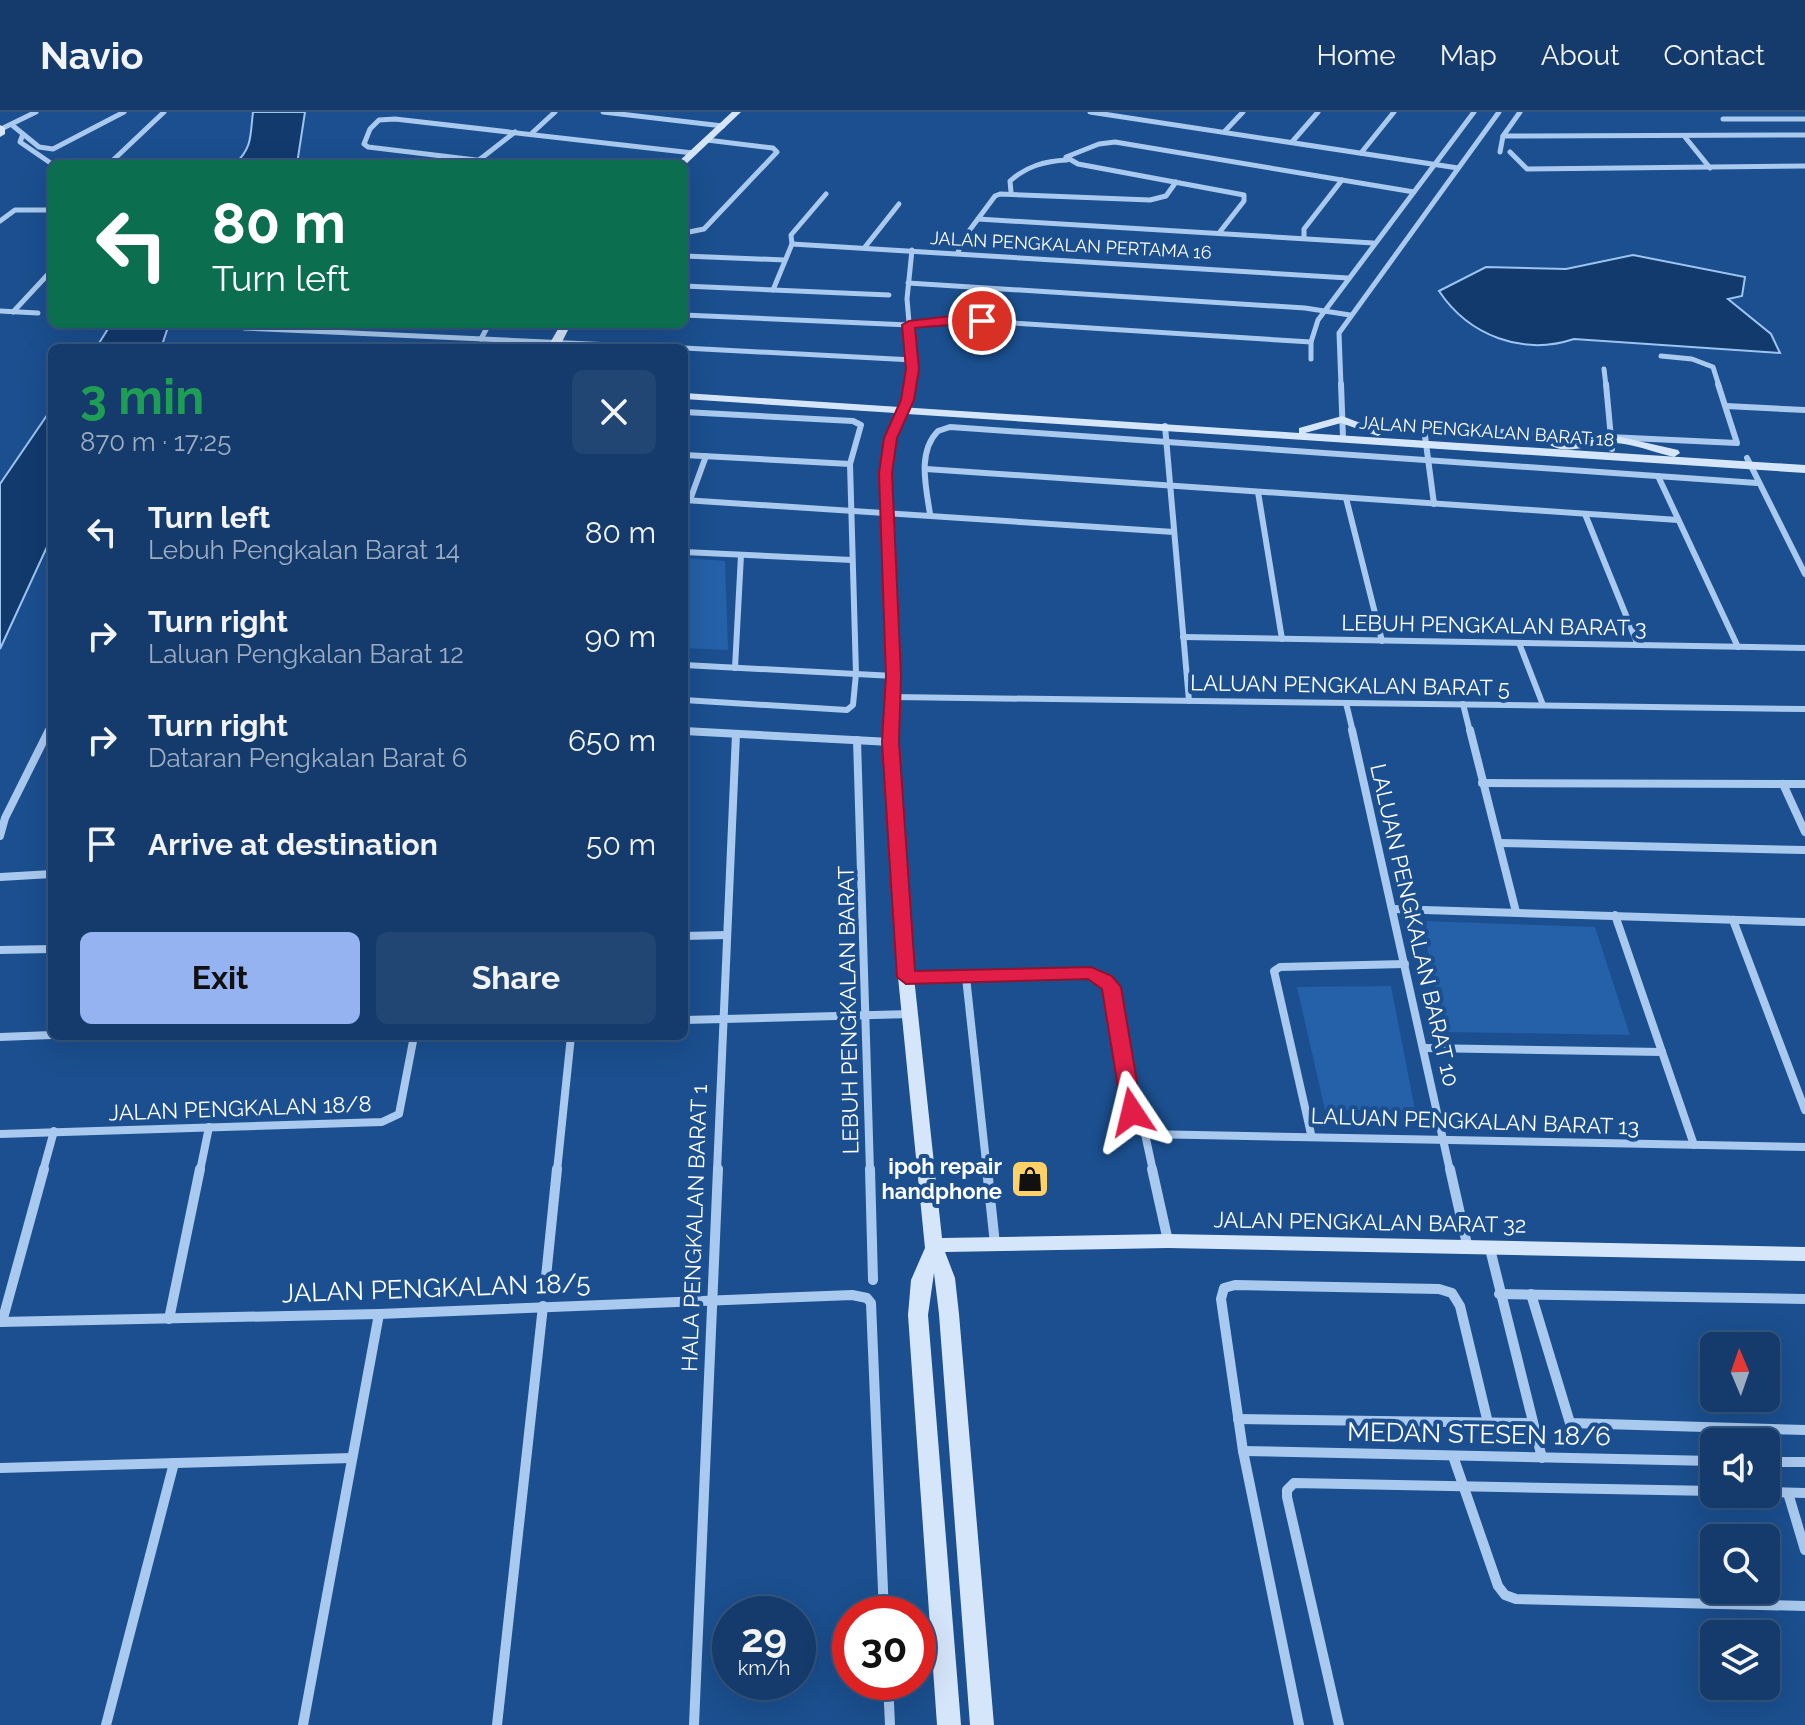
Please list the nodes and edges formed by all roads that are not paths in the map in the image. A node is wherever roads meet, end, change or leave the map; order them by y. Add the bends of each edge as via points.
1 (36, 112) edge
2 (124, 112) edge
3 (164, 112) edge
4 (555, 112) edge
5 (603, 112) edge
6 (737, 112) edge
7 (1090, 112) edge
8 (1243, 112) edge
9 (1318, 112) edge
10 (1394, 112) edge
11 (1474, 112) edge
12 (1499, 112) edge
13 (1520, 112) edge
14 (1103, 113) edge
15 (1723, 119) dead end
16 (1805, 119) edge
17 (12, 125) junction
18 (723, 126) junction
19 (0, 130) edge
20 (1225, 131) junction
21 (515, 132) junction
22 (23, 134) junction
23 (531, 134) junction
24 (1805, 135) edge
25 (1503, 136) junction
26 (1685, 137) junction
27 (707, 140) junction
28 (1292, 142) junction
29 (1500, 152) dead end
30 (1510, 152) dead end
31 (693, 153) junction
32 (1361, 153) junction
33 (113, 160) edge
34 (479, 160) joint
35 (685, 160) edge
36 (1067, 160) junction
37 (48, 161) edge
38 (1434, 165) junction
39 (1805, 166) edge
40 (1458, 168) junction
41 (1710, 168) junction
42 (1342, 180) junction
43 (1176, 182) junction
44 (1011, 192) junction
45 (1414, 192) junction
46 (826, 194) dead end
47 (899, 204) dead end
48 (48, 210) edge
49 (978, 219) junction
50 (0, 221) edge
51 (688, 232) edge
52 (1219, 233) junction
53 (1304, 237) junction
54 (1373, 243) junction
55 (792, 244) junction
56 (865, 247) junction
57 (912, 250) junction
58 (958, 252) junction
59 (688, 256) edge
60 (785, 260) junction
61 (48, 274) edge
62 (1348, 278) junction
63 (908, 283) junction
64 (688, 286) edge
65 (773, 290) junction
66 (889, 295) dead end
67 (0, 311) edge
68 (1326, 311) junction
69 (13, 312) junction
70 (38, 313) dead end
71 (688, 315) edge
72 (1350, 315) junction
73 (909, 325) junction
74 (244, 328) dead end
75 (487, 328) edge
76 (481, 339) junction
77 (1311, 342) junction
78 (543, 344) edge
79 (688, 348) edge
80 (1661, 356) dead end
81 (1311, 359) dead end
82 (913, 360) junction
83 (1604, 369) dead end
84 (688, 396) edge
85 (1726, 406) junction
86 (903, 409) junction
87 (1805, 410) edge
88 (688, 412) edge
89 (1342, 419) junction
90 (1165, 426) junction
91 (1469, 427) dead end
92 (1378, 432) junction
93 (1288, 434) junction
94 (1343, 437) junction
95 (1425, 441) junction
96 (1166, 442) junction
97 (1612, 442) junction
98 (688, 455) edge
99 (1570, 455) junction
100 (706, 456) junction
101 (1428, 461) junction
102 (1660, 461) junction
103 (1749, 462) junction
104 (1805, 462) edge
105 (850, 464) junction
106 (926, 469) junction
107 (1805, 469) edge
108 (1658, 476) junction
109 (1757, 483) junction
110 (1170, 486) junction
111 (1258, 492) junction
112 (688, 498) edge
113 (1346, 498) junction
114 (688, 500) edge
115 (1434, 504) junction
116 (851, 509) junction
117 (887, 511) junction
118 (930, 514) junction
119 (1585, 514) junction
120 (1678, 520) junction
121 (1174, 532) junction
122 (688, 552) edge
123 (741, 555) junction
124 (852, 560) junction
125 (1805, 574) edge
126 (1183, 637) junction
127 (1282, 639) junction
128 (1382, 641) junction
129 (1519, 643) junction
130 (1638, 645) junction
131 (1738, 647) junction
132 (1805, 648) edge
133 (688, 665) edge
134 (735, 668) junction
135 (856, 674) junction
136 (894, 676) junction
137 (894, 697) junction
138 (688, 700) edge
139 (1189, 701) junction
140 (1346, 703) junction
141 (1463, 704) junction
142 (1543, 705) junction
143 (1805, 709) edge
144 (688, 731) edge
145 (48, 732) edge
146 (736, 734) junction
147 (857, 740) junction
148 (891, 742) junction
149 (1482, 783) junction
150 (1783, 784) junction
151 (1805, 784) edge
152 (1805, 832) edge
153 (0, 836) edge
154 (1499, 843) junction
155 (1805, 850) edge
156 (48, 874) edge
157 (0, 877) edge
158 (1393, 909) junction
159 (1516, 912) junction
160 (1615, 915) junction
161 (1733, 920) junction
162 (1805, 922) edge
163 (727, 935) junction
164 (688, 936) edge
165 (48, 949) edge
166 (0, 950) edge
167 (1405, 964) junction
168 (906, 977) junction
169 (966, 977) junction
170 (912, 1014) junction
171 (866, 1015) junction
172 (723, 1019) junction
173 (688, 1020) edge
174 (48, 1035) edge
175 (0, 1037) edge
176 (413, 1040) edge
177 (571, 1040) edge
178 (1425, 1048) junction
179 (1662, 1052) junction
180 (1805, 1110) edge
181 (209, 1127) junction
182 (54, 1131) junction
183 (0, 1134) edge
184 (1145, 1134) junction
185 (1311, 1134) junction
186 (1446, 1140) junction
187 (1694, 1145) junction
188 (1805, 1147) edge
189 (1168, 1241) junction
190 (995, 1244) junction
191 (933, 1247) junction
192 (1468, 1249) junction
193 (1490, 1249) junction
194 (1805, 1254) edge
195 (546, 1277) dead end
196 (873, 1280) dead end
197 (1499, 1294) junction
198 (1531, 1294) junction
199 (1805, 1299) edge
200 (711, 1300) junction
201 (543, 1306) junction
202 (379, 1314) junction
203 (169, 1319) junction
204 (1, 1322) edge
205 (1238, 1419) junction
206 (1488, 1423) junction
207 (1533, 1423) junction
208 (1805, 1430) edge
209 (1243, 1451) junction
210 (1453, 1456) junction
211 (352, 1458) junction
212 (1542, 1458) junction
213 (1700, 1461) edge
214 (1780, 1462) edge
215 (1805, 1462) edge
216 (174, 1463) junction
217 (0, 1468) edge
218 (1465, 1486) junction
219 (1700, 1491) edge
220 (1780, 1493) edge
221 (1788, 1493) junction
222 (1805, 1493) edge
223 (1805, 1550) edge
224 (883, 1596) edge
225 (1805, 1606) edge
226 (889, 1700) edge
227 (106, 1725) edge
228 (303, 1725) edge
229 (497, 1725) edge
230 (694, 1725) edge
231 (890, 1725) edge
232 (949, 1725) edge
233 (982, 1725) edge
234 (1299, 1725) edge
235 (1339, 1725) edge

1 - 17 street
2 - 22 street via 53,149 39,147
3 - 33 street
4 - 23 street
5 - 18 street
6 - 18 street
7 - 14 street
8 - 20 street
9 - 28 street
10 - 32 street
11 - 38 street
12 - 40 street
13 - 25 street
14 - 20 street
15 - 16 street
17 - 19 street
17 - 22 street
18 - 27 street
20 - 28 street
21 - 23 street
21 - 34 street
21 - 34 street via 387,118 370,129 364,144
22 - 37 street via 20,142
23 - 31 street
24 - 26 street
25 - 26 street
25 - 29 street
26 - 41 street
27 - 31 street
27 - 51 street via 777,152 704,229
28 - 32 street
30 - 41 street via 1527,169
31 - 35 street
32 - 38 street
36 - 42 street via 1067,155 1115,142
36 - 43 street
36 - 44 street via 1020,171 1010,181
38 - 40 street
38 - 45 street
39 - 41 street
40 - 72 street
42 - 45 street
42 - 53 street via 1304,229
43 - 44 street via 1166,196 1150,200
43 - 52 street via 1244,195
44 - 49 street via 995,196
45 - 54 street
46 - 55 street via 791,235
47 - 56 street
48 - 50 street via 15,210
49 - 52 street, JALAN PENGKALAN PERTAMA 16
49 - 58 street
52 - 53 street, JALAN PENGKALAN PERTAMA 16
53 - 54 street, JALAN PENGKALAN PERTAMA 16
54 - 62 street
55 - 56 street, JALAN PENGKALAN PERTAMA 16
55 - 60 street
56 - 57 street, JALAN PENGKALAN PERTAMA 16
57 - 58 street, JALAN PENGKALAN PERTAMA 16
57 - 63 street
58 - 62 street, JALAN PENGKALAN PERTAMA 16
59 - 60 street
60 - 65 street
61 - 69 street
62 - 68 street
63 - 68 street
63 - 73 street
64 - 65 street
65 - 66 street
67 - 69 street
68 - 72 street
68 - 77 street
69 - 70 street
71 - 73 street
72 - 89 street via 1339,333
73 - 77 street via 951,319
73 - 82 street
74 - 76 street
75 - 76 street
76 - 78 street
77 - 81 street
79 - 82 street
80 - 85 street via 1713,367
82 - 86 street
83 - 97 street
84 - 86 street
85 - 87 street
85 - 97 street via 1737,443 1733,445
86 - 90 street
86 - 117 street via 891,438
88 - 105 street via 853,421 861,425
89 - 92 street
89 - 93 street
89 - 94 street
90 - 93 street
90 - 96 street
91 - 97 street
92 - 94 street, JALAN PENGKALAN BARAT 18
92 - 95 street, JALAN PENGKALAN BARAT 18
93 - 94 street
94 - 95 street, JALAN PENGKALAN BARAT 18
95 - 97 street, JALAN PENGKALAN BARAT 18
95 - 99 street, JALAN PENGKALAN BARAT 18
95 - 101 street
96 - 101 street
96 - 106 street via 941,428 933,434
96 - 110 street
97 - 99 street via 1603,454
97 - 102 street
97 - 103 street, JALAN PENGKALAN BARAT 18
98 - 100 street
99 - 102 street, JALAN PENGKALAN BARAT 18
100 - 105 street
100 - 112 street
101 - 108 street
101 - 115 street
102 - 103 street, JALAN PENGKALAN BARAT 18
103 - 104 street, JALAN PENGKALAN BARAT 18
103 - 107 street, JALAN PENGKALAN BARAT 18
103 - 109 street
105 - 116 street
106 - 110 street
106 - 118 street
108 - 109 street
108 - 120 street
109 - 125 street
110 - 111 street
110 - 121 street
111 - 113 street
111 - 127 street
113 - 115 street
113 - 128 street
114 - 116 street
115 - 119 street
116 - 117 street
116 - 124 street
117 - 118 street
117 - 136 street
118 - 121 street
119 - 120 street
119 - 130 street
120 - 131 street
121 - 126 street
122 - 123 street
123 - 124 street
123 - 134 street
124 - 135 street
126 - 127 street, LEBUH PENGKALAN BARAT 3
126 - 139 street
127 - 128 street, LEBUH PENGKALAN BARAT 3
128 - 129 street, LEBUH PENGKALAN BARAT 3
129 - 130 street, LEBUH PENGKALAN BARAT 3
129 - 142 street
130 - 131 street, LEBUH PENGKALAN BARAT 3
131 - 132 street, LEBUH PENGKALAN BARAT 3
133 - 134 street
134 - 135 street
135 - 136 street
135 - 138 street via 853,705 847,710
136 - 137 street
137 - 139 street, LALUAN PENGKALAN BARAT 5
137 - 148 street
139 - 140 street, LALUAN PENGKALAN BARAT 5
140 - 141 street, LALUAN PENGKALAN BARAT 5
140 - 158 street, LALUAN PENGKALAN BARAT 10
141 - 142 street, LALUAN PENGKALAN BARAT 5
141 - 149 street
142 - 143 street, LALUAN PENGKALAN BARAT 5
144 - 146 street
145 - 153 street
146 - 147 street
146 - 163 street, HALA PENGKALAN BARAT 1
147 - 148 street
147 - 171 street, LEBUH PENGKALAN BARAT
148 - 168 street
149 - 150 street
149 - 154 street
150 - 151 street
150 - 152 street
154 - 155 street
154 - 159 street
156 - 157 street
158 - 159 street
158 - 167 street, LALUAN PENGKALAN BARAT 10
159 - 160 street
160 - 161 street
160 - 179 street
161 - 162 street
161 - 180 street
163 - 164 street
163 - 172 street, HALA PENGKALAN BARAT 1
165 - 166 street
167 - 178 street, LALUAN PENGKALAN BARAT 10
167 - 185 street via 1274,971
168 - 169 street
168 - 170 street
169 - 184 street via 1091,973 1106,981 1132,1112
169 - 190 street
170 - 171 street
170 - 191 street
171 - 172 street
171 - 196 street, LEBUH PENGKALAN BARAT
172 - 173 street
172 - 200 street, HALA PENGKALAN BARAT 1
174 - 175 street
176 - 181 street, JALAN PENGKALAN 18/8 via 399,1114 391,1120
177 - 195 street
178 - 179 street
178 - 186 street, LALUAN PENGKALAN BARAT 10
179 - 187 street
181 - 182 street, JALAN PENGKALAN 18/8
181 - 203 street
182 - 183 street, JALAN PENGKALAN 18/8
182 - 204 street
184 - 185 street, LALUAN PENGKALAN BARAT 13
184 - 189 street
185 - 186 street, LALUAN PENGKALAN BARAT 13
186 - 187 street, LALUAN PENGKALAN BARAT 13
186 - 192 street, LALUAN PENGKALAN BARAT 10
187 - 188 street, LALUAN PENGKALAN BARAT 13
189 - 190 street, JALAN PENGKALAN BARAT 32
189 - 192 street, JALAN PENGKALAN BARAT 32
190 - 191 street, JALAN PENGKALAN BARAT 32
191 - 232 street via 921,1280 918,1315
191 - 233 street via 945,1278 949,1314
192 - 193 street, JALAN PENGKALAN BARAT 32
193 - 194 street, JALAN PENGKALAN BARAT 32
193 - 197 street
197 - 198 street
197 - 207 street
198 - 199 street
198 - 208 street via 1570,1423
200 - 201 street, JALAN PENGKALAN 18/5
200 - 224 street, JALAN PENGKALAN 18/5 via 852,1295 871,1303
200 - 230 street, HALA PENGKALAN BARAT 1
201 - 202 street, JALAN PENGKALAN 18/5
201 - 229 street
202 - 203 street, JALAN PENGKALAN 18/5
202 - 211 street
203 - 204 street, JALAN PENGKALAN 18/5
205 - 206 street
205 - 206 street via 1221,1299 1224,1288 1235,1285 1452,1293 1460,1306
205 - 209 street
206 - 207 street
207 - 212 street
209 - 210 street, MEDAN STESEN 18/6
209 - 234 street
210 - 212 street, MEDAN STESEN 18/6
210 - 218 street
211 - 216 street
211 - 228 street
212 - 213 street, MEDAN STESEN 18/6
214 - 215 street
216 - 217 street
216 - 227 street
218 - 219 street
218 - 225 street via 1498,1586 1516,1599
218 - 235 street via 1294,1483 1287,1490
220 - 221 street
221 - 222 street
221 - 223 street
226 - 231 street

